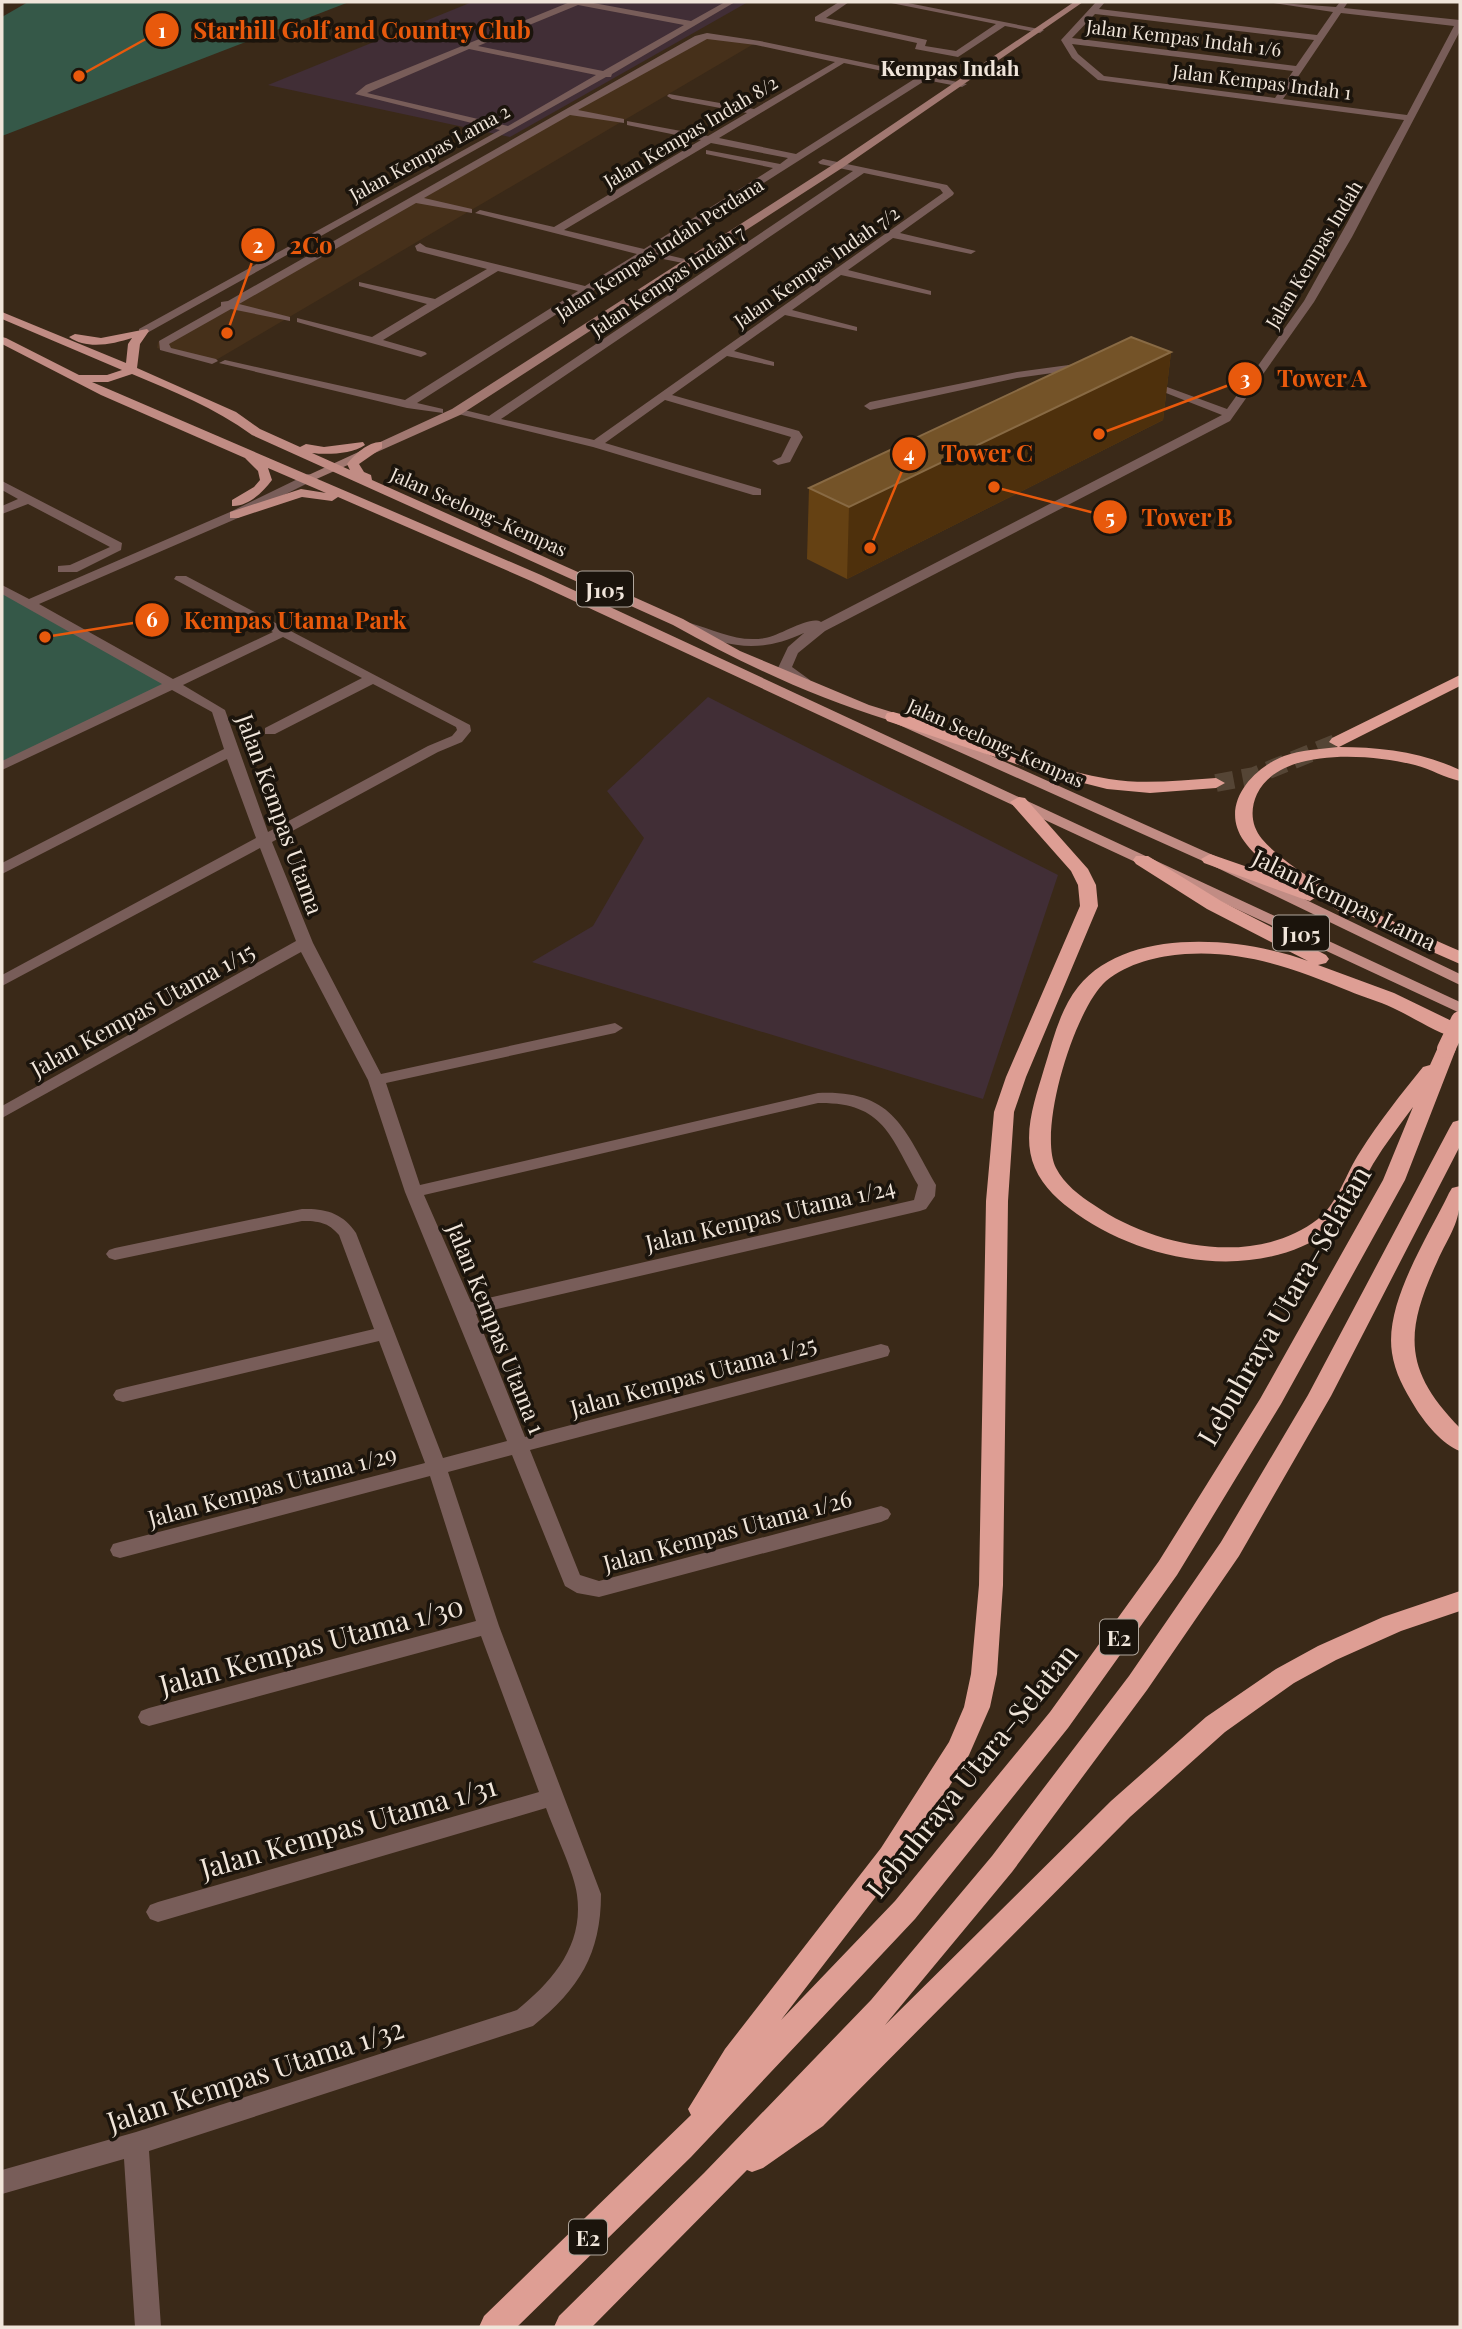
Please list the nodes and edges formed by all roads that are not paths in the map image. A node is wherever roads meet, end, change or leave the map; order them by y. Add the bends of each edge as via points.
1 (577, 2) edge
2 (731, 2) edge
3 (845, 2) edge
4 (890, 2) edge
5 (1065, 2) edge
6 (1079, 2) edge
7 (1101, 2) edge
8 (1271, 2) edge
9 (1342, 6) edge
10 (1092, 11) junction
11 (1004, 23) junction
12 (692, 24) junction
13 (1460, 24) edge
14 (1028, 28) junction
15 (1040, 30) junction
16 (1320, 38) junction
17 (1065, 40) junction
18 (466, 47) junction
19 (842, 61) junction
20 (1298, 69) junction
21 (604, 74) junction
22 (924, 77) junction
23 (628, 79) junction
24 (948, 81) junction
25 (962, 84) junction
26 (673, 96) dead end
27 (1277, 101) junction
28 (571, 112) junction
29 (755, 113) junction
30 (1409, 118) junction
31 (509, 128) junction
32 (710, 139) junction
33 (695, 148) junction
34 (796, 157) junction
35 (823, 162) junction
36 (838, 166) junction
37 (781, 167) junction
38 (862, 170) junction
39 (391, 194) junction
40 (416, 200) junction
41 (468, 211) dead end
42 (480, 213) dead end
43 (555, 231) junction
44 (891, 234) junction
45 (420, 246) dead end
46 (971, 251) dead end
47 (646, 253) junction
48 (673, 260) junction
49 (689, 263) junction
50 (496, 268) junction
51 (839, 271) junction
52 (363, 284) dead end
53 (587, 290) junction
54 (927, 293) dead end
55 (201, 299) junction
56 (437, 303) junction
57 (230, 306) junction
58 (783, 311) junction
59 (2, 314) edge
60 (286, 318) dead end
61 (301, 320) dead end
62 (853, 329) dead end
63 (143, 331) junction
64 (2, 340) edge
65 (374, 340) junction
66 (725, 352) junction
67 (421, 354) dead end
68 (212, 361) dead end
69 (225, 363) dead end
70 (771, 364) dead end
71 (131, 370) junction
72 (1106, 370) edge
73 (71, 375) junction
74 (1131, 378) edge
75 (663, 397) junction
76 (407, 404) junction
77 (870, 406) dead end
78 (439, 411) junction
79 (456, 412) junction
80 (1230, 414) junction
81 (232, 415) junction
82 (491, 420) junction
83 (596, 444) junction
84 (359, 445) junction
85 (378, 445) junction
86 (235, 447) junction
87 (778, 461) dead end
88 (325, 464) junction
89 (301, 475) junction
90 (2, 485) edge
91 (757, 492) dead end
92 (28, 499) junction
93 (235, 509) junction
94 (2, 510) edge
95 (431, 510) junction
96 (63, 569) dead end
97 (536, 578) junction
98 (181, 579) dead end
99 (2, 589) edge
100 (23, 601) junction
101 (848, 612) junction
102 (678, 622) junction
103 (283, 632) junction
104 (372, 679) junction
105 (1460, 680) edge
106 (174, 685) junction
107 (808, 685) junction
108 (893, 717) junction
109 (270, 731) dead end
110 (1338, 742) tunnel mouth
111 (232, 751) junction
112 (2, 766) edge
113 (1460, 776) edge
114 (1216, 783) tunnel mouth
115 (1019, 802) junction
116 (266, 839) junction
117 (1210, 859) junction
118 (1142, 860) junction
119 (2, 869) edge
120 (1355, 910) junction
121 (305, 943) junction
122 (1460, 958) edge
123 (1460, 980) edge
124 (2, 981) edge
125 (1397, 1002) junction
126 (1460, 1008) edge
127 (1460, 1020) edge
128 (615, 1028) dead end
129 (1453, 1041) edge
130 (376, 1080) junction
131 (2, 1113) edge
132 (1460, 1127) edge
133 (414, 1192) junction
134 (1460, 1193) edge
135 (115, 1254) dead end
136 (465, 1310) junction
137 (384, 1333) junction
138 (881, 1351) dead end
139 (123, 1395) dead end
140 (1460, 1442) edge
141 (519, 1446) junction
142 (436, 1468) junction
143 (881, 1514) dead end
144 (120, 1550) dead end
145 (584, 1587) joint
146 (1460, 1601) edge
147 (488, 1626) junction
148 (149, 1717) dead end
149 (554, 1797) junction
150 (158, 1912) dead end
151 (136, 2144) junction
152 (680, 2147) junction
153 (2, 2182) edge
154 (715, 2183) junction
155 (148, 2327) edge
156 (495, 2327) edge
157 (570, 2327) edge

1 - 12 street
1 - 18 street
2 - 12 street, Jalan Kempas Lama 2
3 - 11 street via 818,19 958,54
4 - 11 street
5 - 14 street, Jalan Kempas Indah Perdana
6 - 15 street, Jalan Kempas Indah Perdana
7 - 10 street
8 - 9 street
9 - 13 street
9 - 16 street
10 - 16 street
10 - 17 street
11 - 14 street
12 - 21 street, Jalan Kempas Lama 2
13 - 30 street, Jalan Kempas Indah
14 - 15 street
14 - 24 street, Jalan Kempas Indah Perdana
15 - 25 street, Jalan Kempas Indah Perdana
16 - 20 street
17 - 20 street, Jalan Kempas Indah 1/6
17 - 27 street, Jalan Kempas Indah 1 via 1096,75
18 - 21 street
18 - 31 street via 360,94
19 - 22 street
19 - 23 street via 702,36
19 - 29 street, Jalan Kempas Indah 8/2
20 - 27 street
21 - 23 street
21 - 31 street, Jalan Kempas Lama 2
22 - 24 street
22 - 34 street
23 - 28 street
24 - 25 street
24 - 35 street, Jalan Kempas Indah Perdana
25 - 36 street, Jalan Kempas Indah Perdana
26 - 29 street
27 - 30 street, Jalan Kempas Indah 1
28 - 32 street
28 - 40 street
29 - 32 street, Jalan Kempas Indah 8/2
30 - 80 street, Jalan Kempas Indah via 1309,302
31 - 39 street, Jalan Kempas Lama 2
32 - 33 street, Jalan Kempas Indah 8/2
32 - 34 street
33 - 37 street
33 - 43 street, Jalan Kempas Indah 8/2
34 - 37 street
35 - 36 street, Jalan Kempas Indah 7/2
35 - 48 street, Jalan Kempas Indah Perdana
36 - 38 street, Jalan Kempas Indah 7/2
36 - 49 street, Jalan Kempas Indah Perdana
37 - 47 street
38 - 44 street, Jalan Kempas Indah 7/2 via 949,191
38 - 82 street, Jalan Kempas Indah 7
39 - 40 street
39 - 55 street, Jalan Kempas Lama 2
40 - 41 street
40 - 57 street
42 - 43 street
43 - 47 street
44 - 46 street
44 - 51 street, Jalan Kempas Indah 7/2
45 - 50 street
47 - 48 street
47 - 53 street
48 - 49 street
48 - 78 street, Jalan Kempas Indah Perdana
49 - 79 street, Jalan Kempas Indah Perdana
50 - 53 street
50 - 56 street
51 - 54 street
51 - 58 street, Jalan Kempas Indah 7/2
52 - 56 street
53 - 76 street
55 - 57 street
55 - 63 street, Jalan Kempas Lama 2
56 - 65 street
57 - 60 street
57 - 68 street via 163,343 166,350
58 - 62 street
58 - 66 street, Jalan Kempas Indah 7/2
59 - 63 main road via 91,341 112,341
59 - 71 main road, Jalan Seelong–Kempas / J105
61 - 65 street
63 - 71 main road via 134,344
64 - 73 main road, Jalan Seelong–Kempas / J105
65 - 67 street
66 - 70 street
66 - 75 street, Jalan Kempas Indah 7/2
69 - 76 street
71 - 73 main road via 108,379
71 - 81 main road, Jalan Seelong–Kempas / J105
72 - 77 street via 1086,364
73 - 86 main road, Jalan Seelong–Kempas / J105
74 - 80 street
75 - 83 street, Jalan Kempas Indah 7/2
75 - 87 street via 795,434 786,459
76 - 78 street
78 - 84 street, Jalan Kempas Indah Perdana
79 - 82 street
79 - 85 street, Jalan Kempas Indah Perdana
80 - 101 street, Jalan Kempas Indah
81 - 84 main road via 309,449 332,451
81 - 88 main road, Jalan Seelong–Kempas / J105 via 256,432
82 - 83 street
83 - 91 street
84 - 88 street, Jalan Kempas Indah Perdana
85 - 88 street, Jalan Kempas Indah Perdana
85 - 95 main road via 354,461 355,470
86 - 89 main road, Jalan Seelong–Kempas / J105
86 - 93 main road via 259,464 266,480
88 - 89 street
88 - 95 main road, Jalan Seelong–Kempas / J105
89 - 93 street
89 - 97 main road, Jalan Seelong–Kempas / J105
90 - 92 street
92 - 94 street
92 - 96 street via 117,546 72,569
93 - 97 main road via 313,492 370,512 453,552
93 - 100 street
93 - 100 street via 151,538
95 - 102 main road, Jalan Seelong–Kempas / J105
97 - 115 main road, Jalan Seelong–Kempas / J105
98 - 103 street
99 - 100 street, Jalan Kempas Utama
100 - 106 street, Jalan Kempas Utama
101 - 102 street via 782,639 753,645
101 - 107 street via 807,639 787,659 787,671
102 - 107 main road, Jalan Seelong–Kempas / J105 via 735,654
103 - 104 street
103 - 106 street
104 - 109 street
104 - 116 street via 463,725 464,731 457,739
105 - 110 highway
106 - 111 street, Jalan Kempas Utama via 218,710
106 - 112 street
107 - 108 main road, Jalan Seelong–Kempas / J105
108 - 114 highway via 1107,784 1150,788
108 - 117 main road, Jalan Seelong–Kempas / J105
111 - 116 street, Jalan Kempas Utama
111 - 119 street
113 - 120 highway via 1403,757 1336,753 1291,760 1271,769 1251,788 1243,809 1245,828 1257,845 1286,870
115 - 118 main road, Jalan Seelong–Kempas / J105
115 - 152 highway via 1079,869 1087,885 1089,906 1004,1112 997,1201 991,1585 977,1707 960,1747 891,1856 735,2057
116 - 121 street, Jalan Kempas Utama
116 - 124 street
117 - 120 highway
117 - 123 main road, Jalan Kempas Lama / J105
118 - 125 highway via 1214,905
118 - 126 main road, Jalan Kempas Lama / J105
120 - 122 highway
121 - 130 street, Jalan Kempas Utama
121 - 131 street, Jalan Kempas Utama 1/15
125 - 129 highway
125 - 129 highway via 1262,952 1191,947 1154,952 1119,965 1094,982 1074,1007 1044,1101 1040,1132 1045,1167 1066,1194 1096,1219 1136,1238 1214,1254 1275,1248 1326,1224 1347,1200 1382,1134
127 - 129 highway, Lebuhraya Utara–Selatan / E2, bridge
128 - 130 street
129 - 152 highway, Lebuhraya Utara–Selatan / E2 via 1394,1180 1269,1404 1168,1568 1059,1720 905,1910
130 - 133 street, Jalan Kempas Utama 1
132 - 154 highway, E2 via 1319,1395 1230,1549 1138,1684 1002,1864 881,2009
133 - 136 street, Jalan Kempas Utama 1
133 - 136 street, Jalan Kempas Utama 1/24 via 838,1096 881,1110 927,1185 920,1205
134 - 140 highway via 1404,1317 1401,1345 1420,1402
135 - 137 street via 302,1215 331,1218 347,1233
136 - 141 street, Jalan Kempas Utama 1
137 - 139 street
137 - 142 street
138 - 141 street, Jalan Kempas Utama 1/25
141 - 142 street, Jalan Kempas Utama 1/25
141 - 145 street, Jalan Kempas Utama 1 via 572,1580
142 - 144 street, Jalan Kempas Utama 1/29
142 - 147 street
143 - 145 street, Jalan Kempas Utama 1/26 via 599,1589
146 - 154 highway via 1334,1649 1274,1683 1196,1740 1135,1794 813,2116
147 - 148 street, Jalan Kempas Utama 1/30
147 - 149 street
149 - 150 street, Jalan Kempas Utama 1/31
149 - 151 street, Jalan Kempas Utama 1/32 via 589,1894 590,1922 583,1949 546,2002 526,2018
151 - 153 street, Jalan Kempas Utama 1/32
151 - 155 street
152 - 156 highway, Lebuhraya Utara–Selatan / E2
154 - 157 highway, E2

